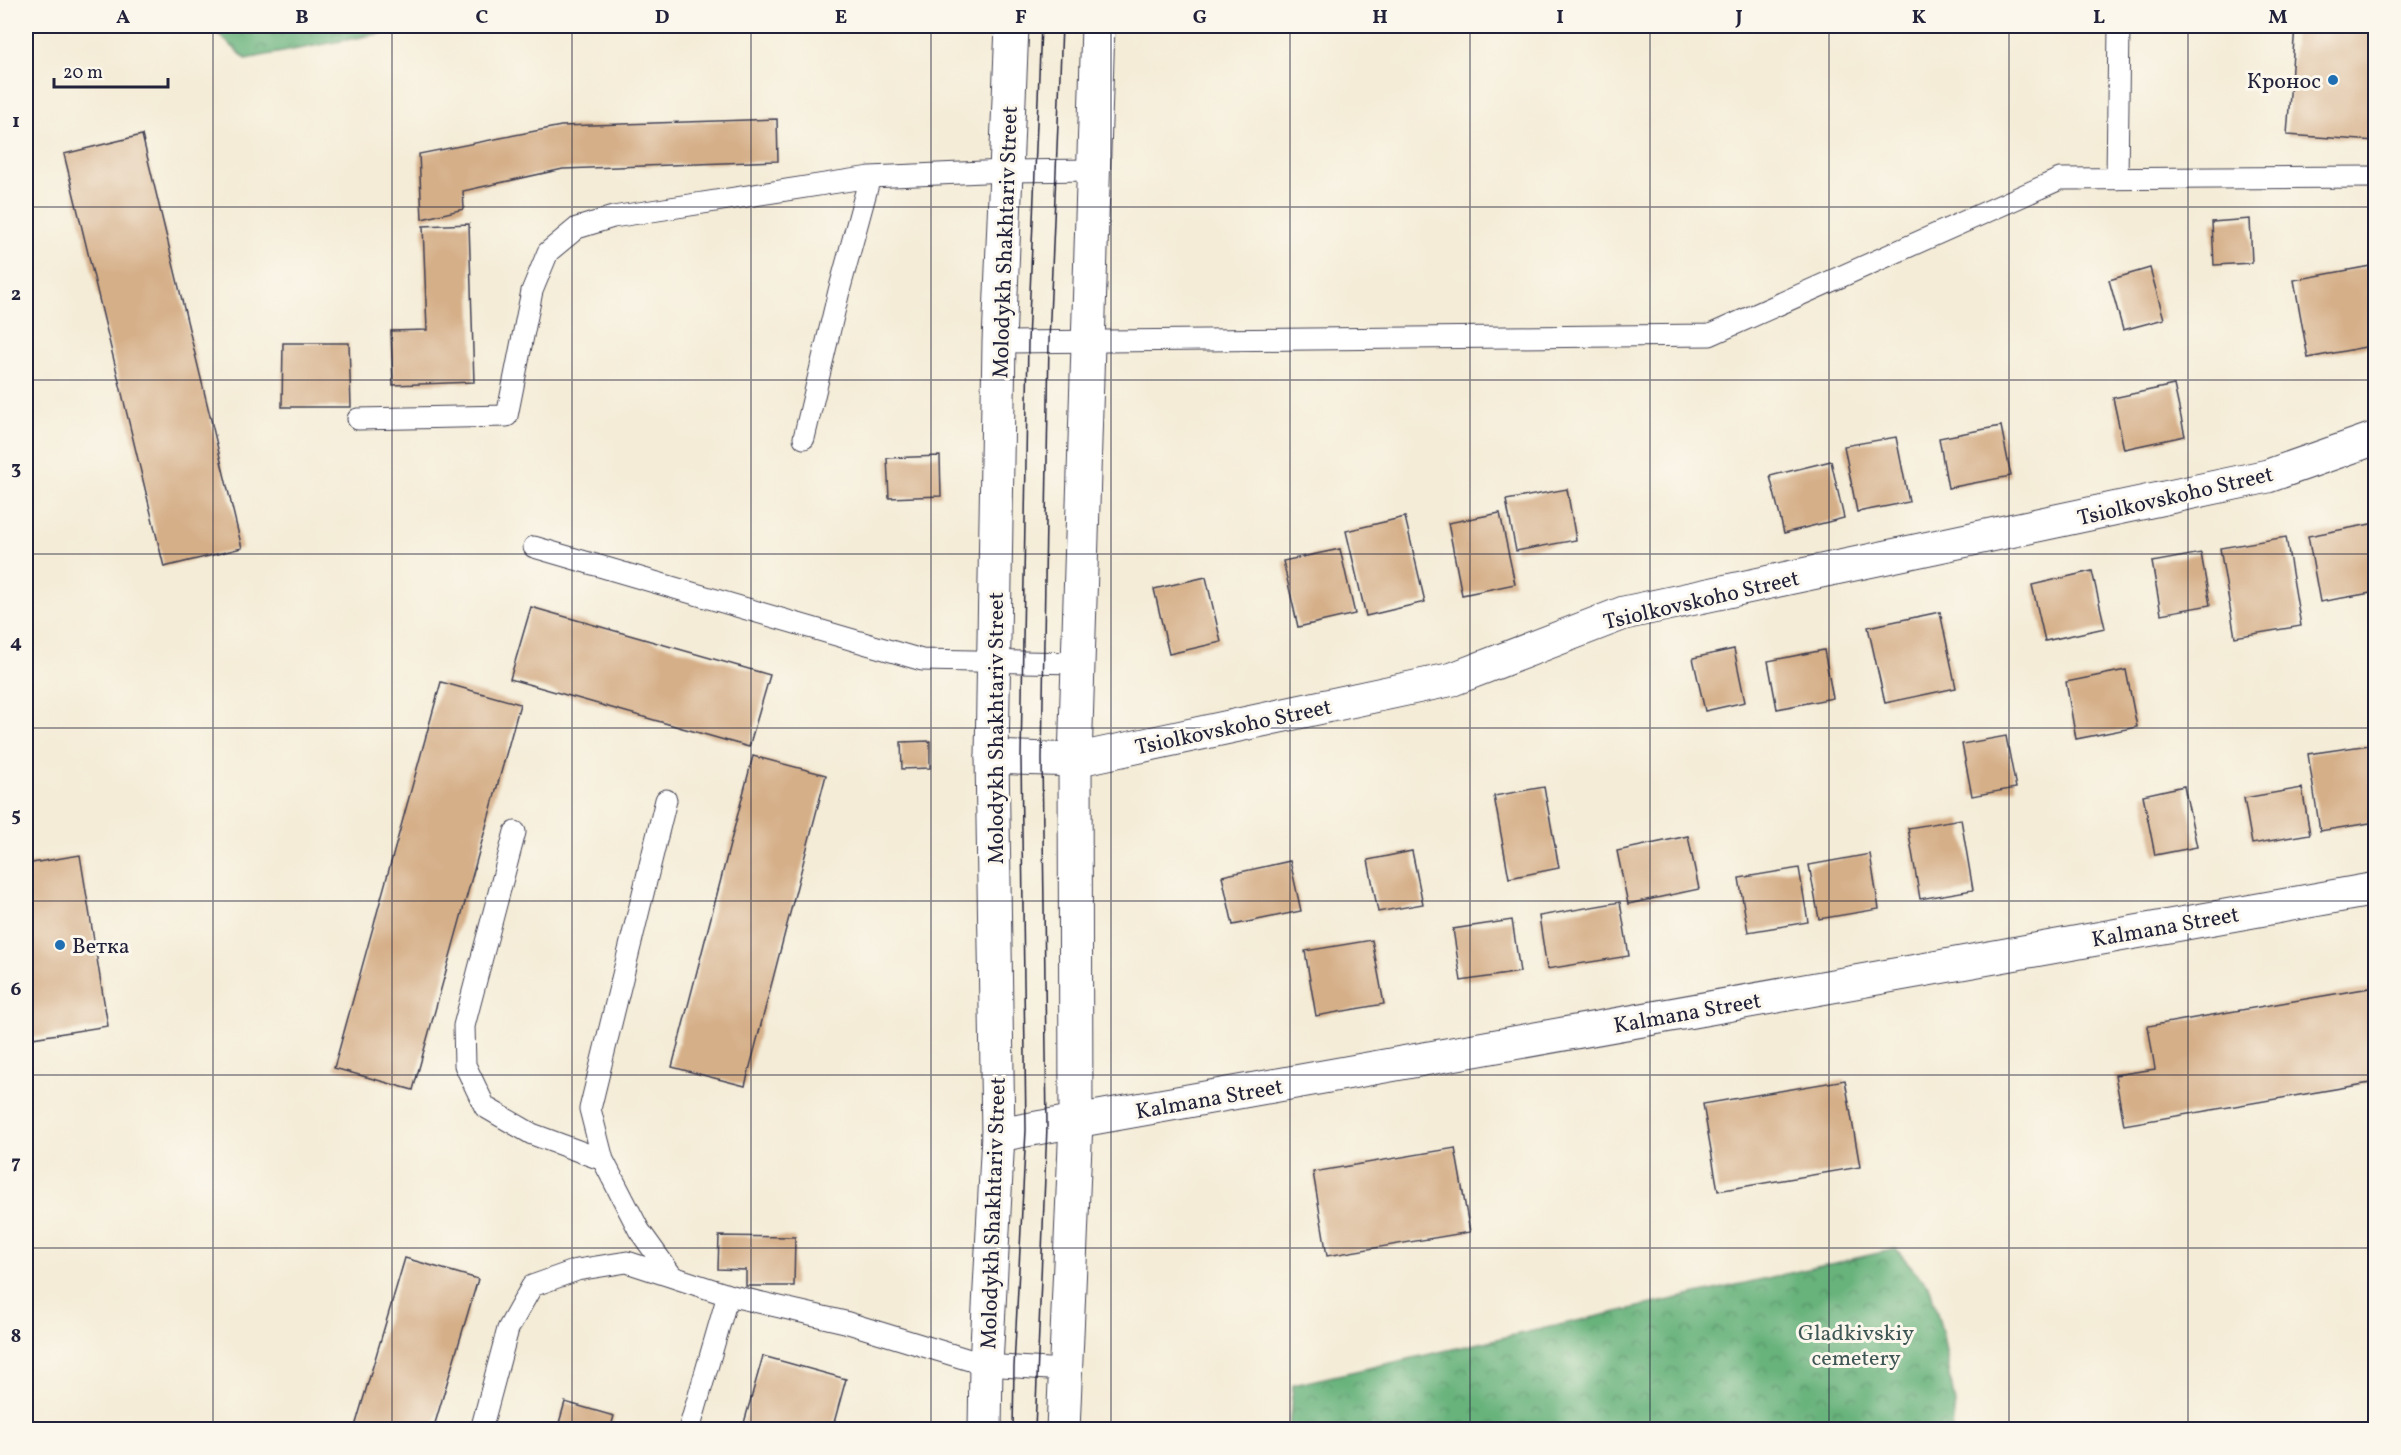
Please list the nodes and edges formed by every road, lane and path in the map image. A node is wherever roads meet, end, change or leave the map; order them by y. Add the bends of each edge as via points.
1 (1012, 26) edge
2 (1098, 26) edge
3 (2119, 26) edge
4 (1093, 170) junction
5 (1006, 171) junction
6 (870, 177) junction
7 (2376, 177) edge
8 (2117, 179) junction
9 (999, 342) junction
10 (1088, 342) junction
11 (357, 419) dead end
12 (804, 438) dead end
13 (2376, 438) edge
14 (534, 547) dead end
15 (995, 660) junction
16 (1080, 663) junction
17 (992, 757) junction
18 (1075, 760) junction
19 (666, 800) dead end
20 (515, 832) dead end
21 (2376, 889) edge
22 (1076, 1121) junction
23 (998, 1135) junction
24 (603, 1160) junction
25 (672, 1276) junction
26 (728, 1295) junction
27 (986, 1365) junction
28 (1064, 1370) junction
29 (481, 1430) edge
30 (689, 1430) edge
31 (985, 1430) edge
32 (1063, 1430) edge

1 - 5 main road, Molodykh Shakhtariv Street
2 - 4 main road
3 - 8 lane
4 - 5 lane
4 - 10 main road
5 - 6 lane
5 - 9 main road, Molodykh Shakhtariv Street
6 - 11 lane via 613,217 577,228 548,252 532,291 507,416
6 - 12 lane
7 - 8 lane
8 - 10 lane via 2060,179 1710,335
9 - 10 lane
9 - 15 main road, Molodykh Shakhtariv Street
10 - 16 main road
13 - 18 main road, Tsiolkovskoho Street via 2268,476 1624,613 1453,679
14 - 15 lane via 922,660
15 - 16 lane
15 - 17 main road, Molodykh Shakhtariv Street
16 - 18 main road
17 - 18 main road, Tsiolkovskoho Street
17 - 23 main road, Molodykh Shakhtariv Street
18 - 22 main road
19 - 24 lane via 590,1109
20 - 24 lane via 464,1026 465,1065 485,1107 532,1134
21 - 22 main road, Kalmana Street
22 - 23 main road, Kalmana Street
22 - 28 main road
23 - 27 main road, Molodykh Shakhtariv Street
24 - 25 lane via 639,1230
25 - 26 lane
25 - 29 lane via 627,1262 577,1270 532,1286 508,1329
26 - 27 lane via 845,1322
26 - 30 lane
27 - 28 lane
27 - 31 main road, Molodykh Shakhtariv Street
28 - 32 main road

